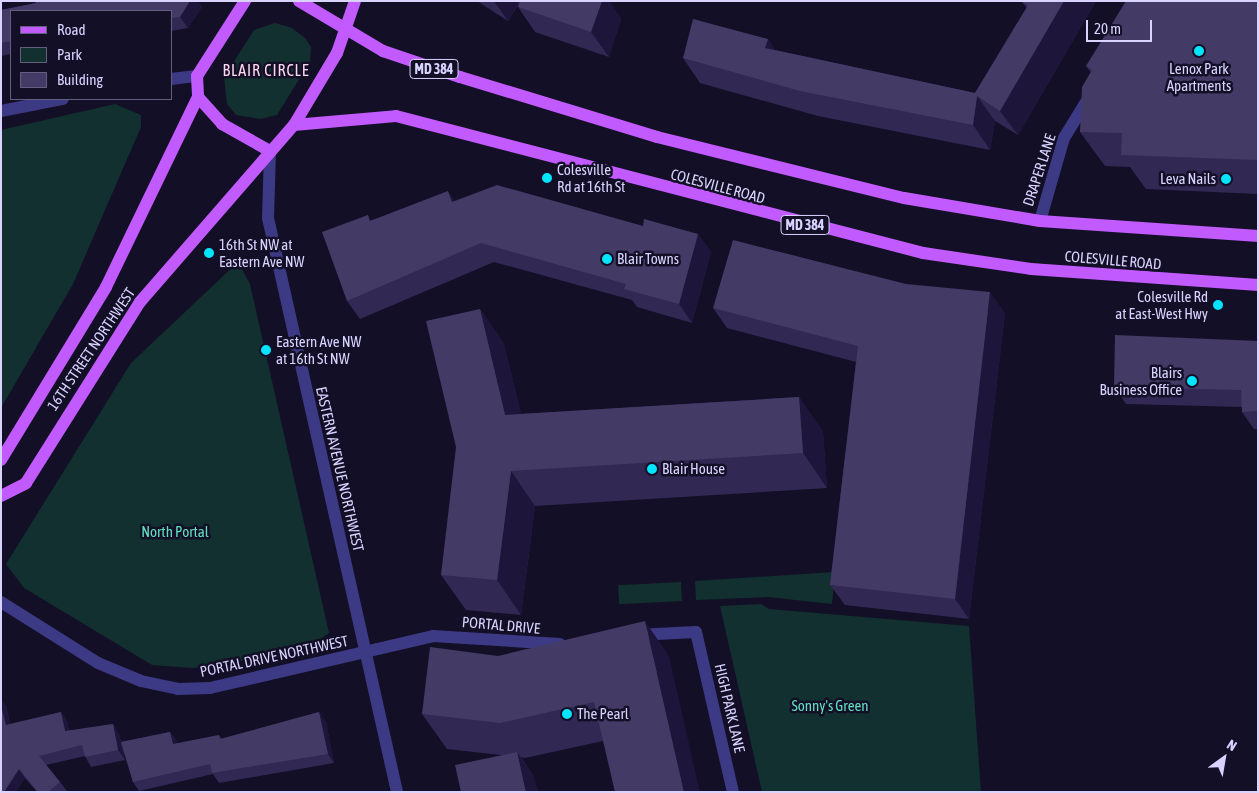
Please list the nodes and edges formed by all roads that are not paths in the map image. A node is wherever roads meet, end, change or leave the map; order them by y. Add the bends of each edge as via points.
1 (245, 1) edge
2 (299, 1) edge
3 (355, 1) edge
4 (345, 26) junction
5 (197, 76) junction
6 (172, 79) edge
7 (1095, 88) edge
8 (198, 97) junction
9 (58, 100) edge
10 (1, 111) edge
11 (294, 125) junction
12 (270, 151) junction
13 (1040, 221) junction
14 (1258, 236) edge
15 (1258, 285) edge
16 (1, 460) edge
17 (1, 496) edge
18 (1, 602) edge
19 (622, 636) edge
20 (576, 641) edge
21 (365, 653) junction
22 (397, 792) edge
23 (733, 792) edge

1 - 5 main road
2 - 4 main road, MD 384
3 - 4 main road
4 - 11 main road via 337,53
4 - 13 main road, MD 384 via 397,56 657,137 904,198
5 - 6 street
5 - 8 main road
7 - 13 street, DRAPER LANE via 1064,138
8 - 12 main road via 222,124
8 - 16 main road, 16TH STREET NORTHWEST via 106,287
9 - 10 street
11 - 12 main road
11 - 15 main road, COLESVILLE ROAD / MD 384 via 396,116 923,252 1031,269
12 - 17 main road, 16TH STREET NORTHWEST via 140,302 26,483
12 - 21 street, EASTERN AVENUE NORTHWEST via 268,218
13 - 14 main road, MD 384
18 - 21 street, PORTAL DRIVE NORTHWEST via 98,663 141,681 178,689 210,688
19 - 23 street, HIGH PARK LANE via 696,632
20 - 21 street, PORTAL DRIVE via 549,646 433,636
21 - 22 street, EASTERN AVENUE NORTHWEST

